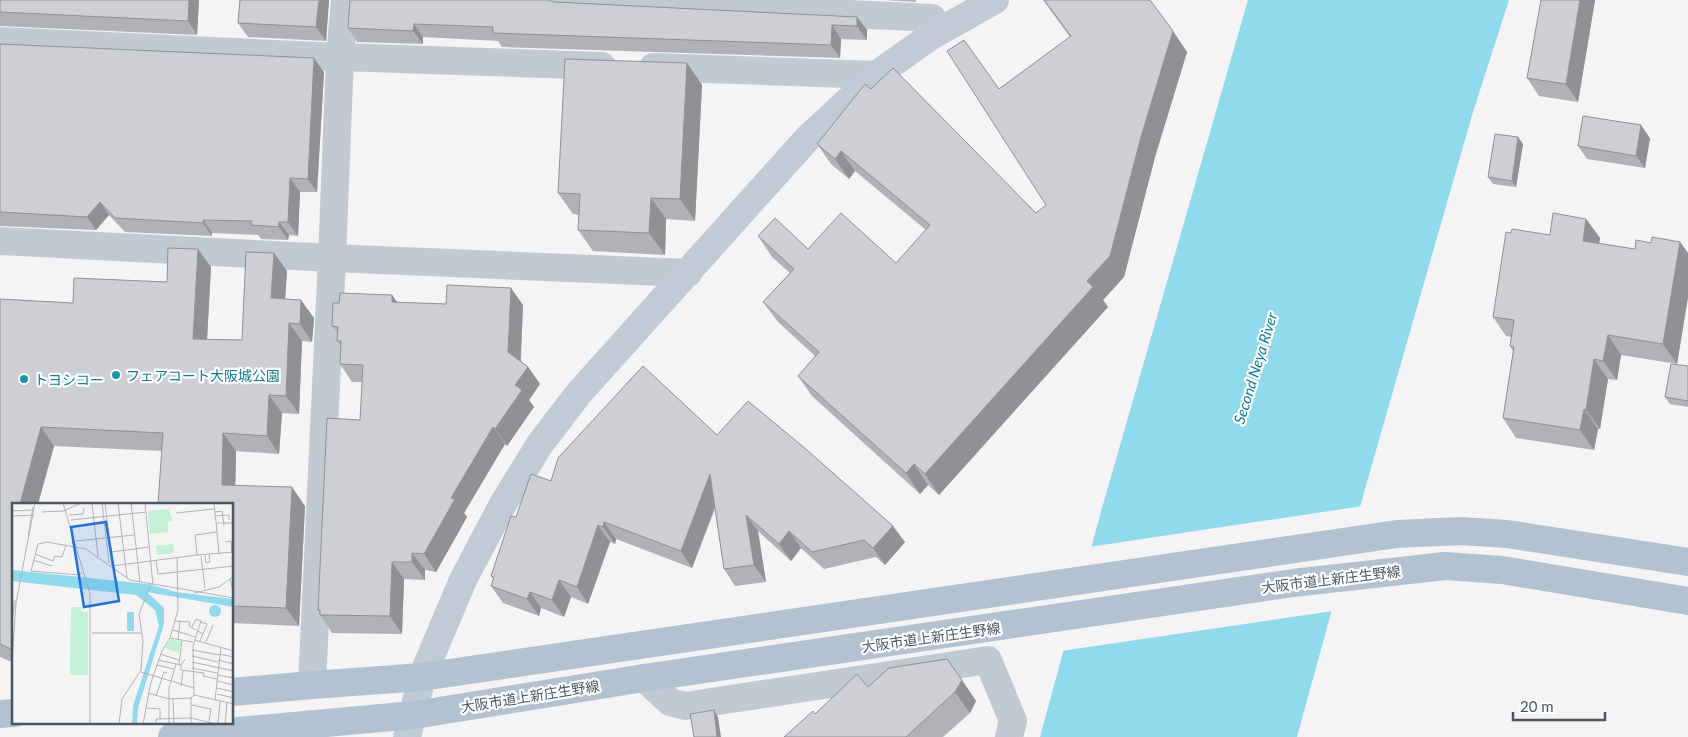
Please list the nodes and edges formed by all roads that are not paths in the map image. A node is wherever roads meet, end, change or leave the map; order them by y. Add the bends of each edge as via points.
1 (344, 0) edge
2 (564, 0) edge
3 (995, 0) edge
4 (639, 2) edge
5 (932, 18) edge
6 (0, 41) edge
7 (340, 57) junction
8 (876, 75) junction
9 (0, 241) edge
10 (332, 258) junction
11 (688, 273) junction
12 (1688, 562) edge
13 (1688, 601) edge
14 (422, 677) junction
15 (644, 678) junction
16 (312, 685) junction
17 (234, 692) edge
18 (410, 726) edge
19 (172, 737) edge
20 (1009, 737) edge

1 - 7 street
2 - 4 street
3 - 5 street
4 - 5 street
5 - 8 street
6 - 7 street
7 - 8 street
7 - 10 street
8 - 11 street via 807,139
9 - 10 street
10 - 11 street
10 - 16 street
11 - 14 street via 579,393 540,444 503,504 463,580
12 - 14 main road via 1507,534 1461,531 1397,534
13 - 15 main road, 大阪市道上新庄生野線 via 1502,570 1445,566 1357,575
14 - 16 main road
14 - 18 street
15 - 18 main road, 大阪市道上新庄生野線
15 - 20 street via 670,702 685,706 988,660 1013,721
16 - 17 main road
18 - 19 main road, 大阪市道上新庄生野線

